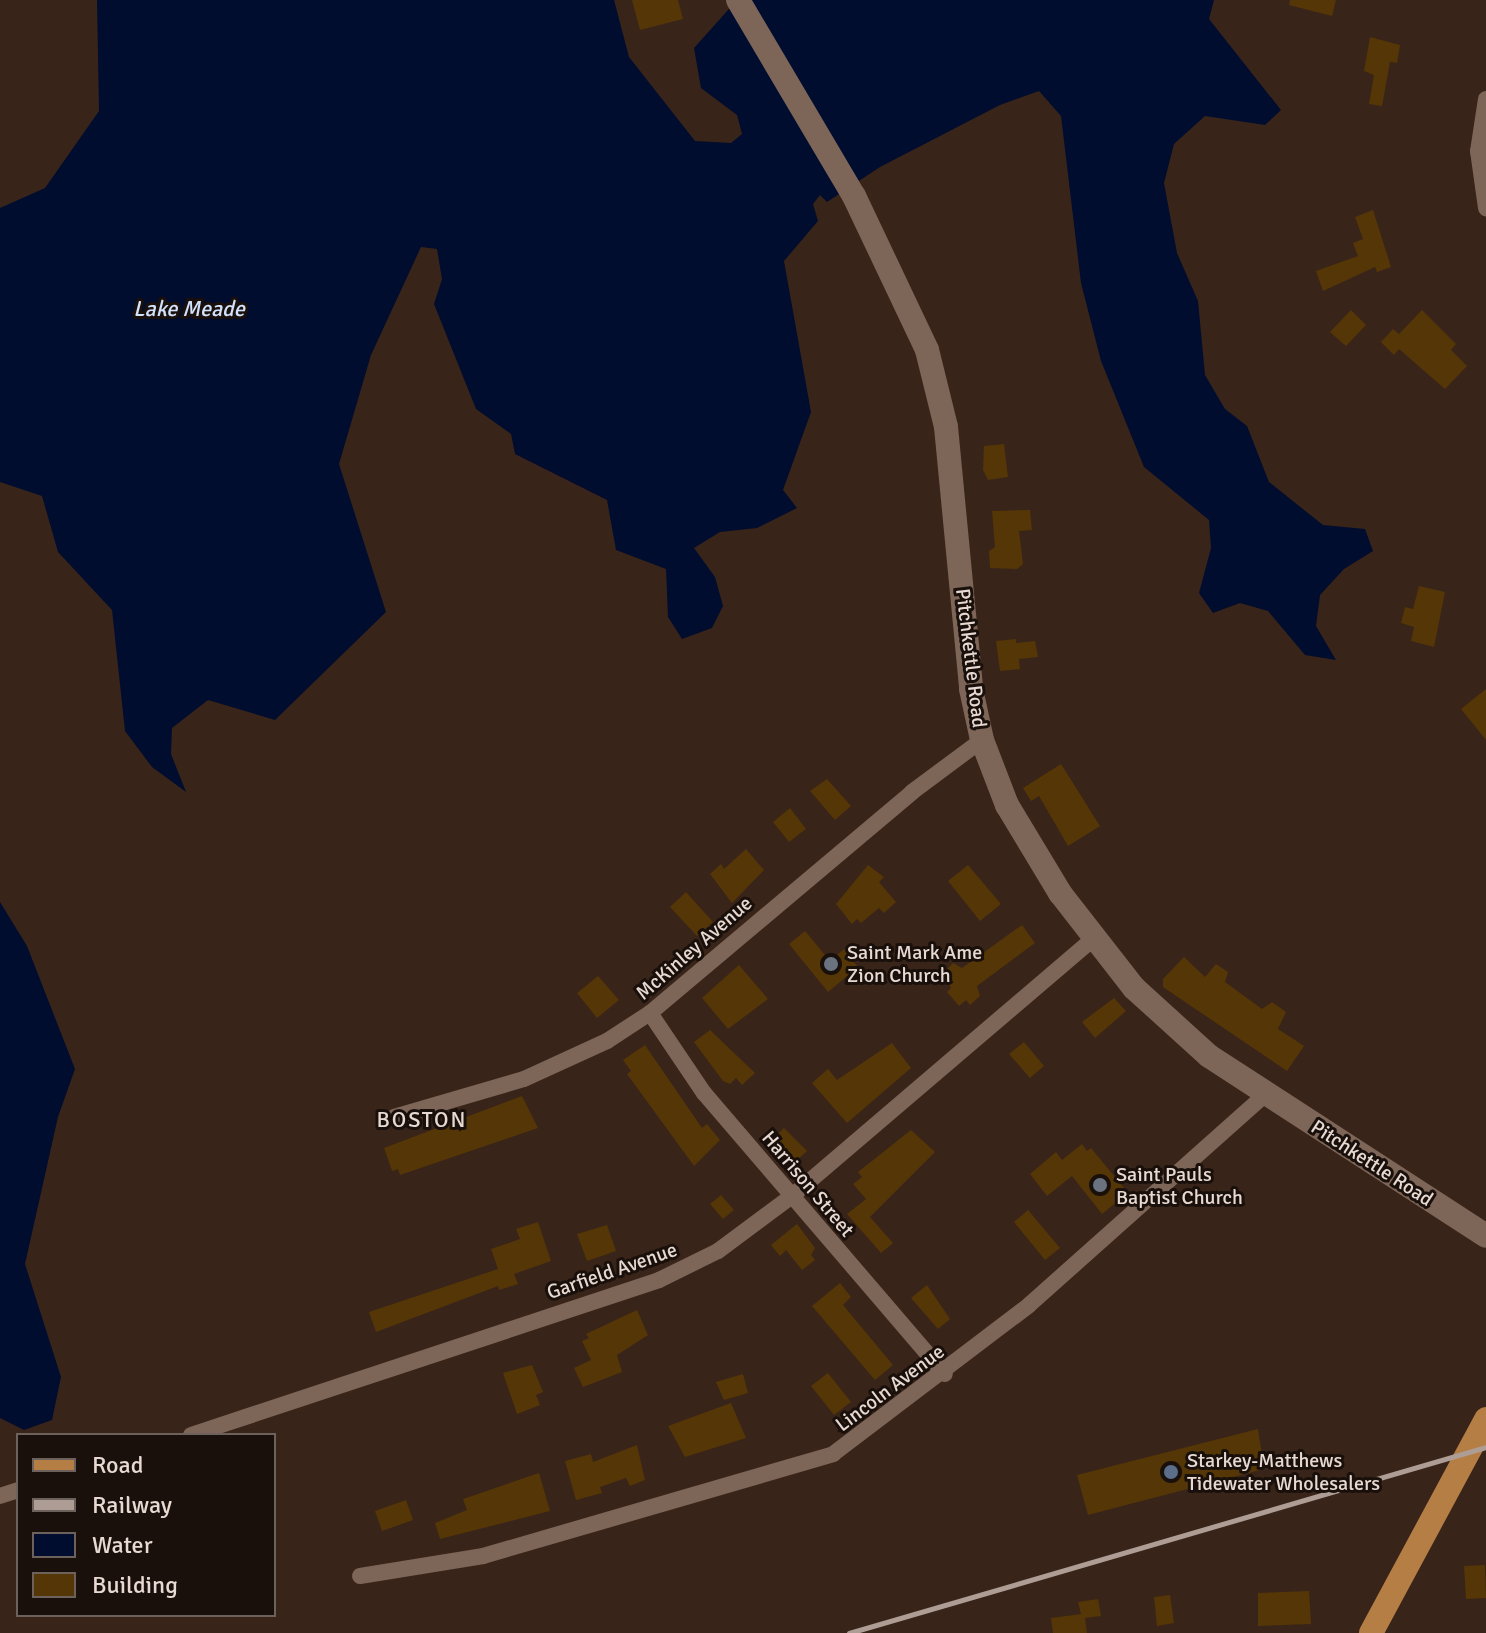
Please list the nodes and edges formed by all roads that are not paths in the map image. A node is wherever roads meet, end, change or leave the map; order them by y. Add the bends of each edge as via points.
1 (738, 0) edge
2 (1486, 99) edge
3 (1486, 208) edge
4 (982, 740) junction
5 (1093, 939) junction
6 (650, 1013) junction
7 (1266, 1094) junction
8 (394, 1117) dead end
9 (792, 1196) junction
10 (1486, 1236) edge
11 (945, 1374) junction
12 (1486, 1419) edge
13 (197, 1433) edge
14 (360, 1576) dead end
15 (1371, 1633) edge

1 - 4 main road, Pitchkettle Road via 854,196 912,314 939,388 971,689
2 - 3 street via 1478,151
4 - 5 main road, Pitchkettle Road via 1007,805
4 - 6 street, McKinley Avenue via 912,792
5 - 7 main road, Pitchkettle Road via 1167,1021
5 - 9 street, Garfield Avenue
6 - 8 street, McKinley Avenue via 566,1062
6 - 9 street, Harrison Street via 704,1093
7 - 10 main road, Pitchkettle Road
7 - 11 street, Lincoln Avenue
9 - 11 street, Harrison Street
9 - 13 street, Garfield Avenue via 718,1251 659,1280
11 - 14 street, Lincoln Avenue via 862,1437 802,1467 483,1556
12 - 15 main road

